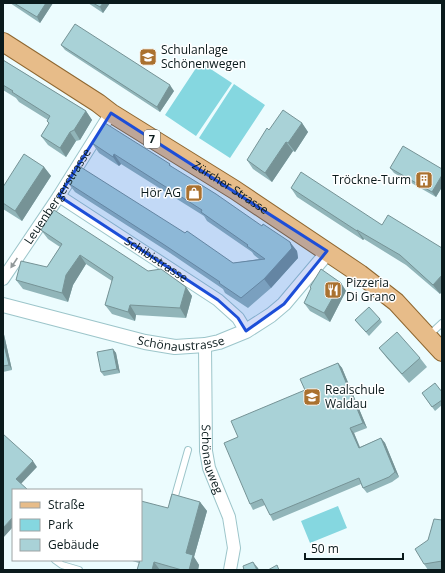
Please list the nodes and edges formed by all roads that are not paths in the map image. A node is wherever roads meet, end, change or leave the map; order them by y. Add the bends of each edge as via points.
1 (3, 42) edge
2 (111, 113) junction
3 (59, 196) junction
4 (328, 251) junction
5 (3, 279) edge
6 (3, 305) edge
7 (442, 323) edge
8 (246, 331) junction
9 (428, 336) junction
10 (205, 345) junction
11 (442, 352) edge
12 (188, 450) dead end
13 (171, 510) edge
14 (56, 561) edge
15 (79, 570) edge
16 (230, 570) edge

1 - 2 main road, Zürcher Strasse / 7
2 - 3 street, Leuenbergerstrasse
2 - 4 main road, Zürcher Strasse / 7
3 -> 5 street, Leuenbergerstrasse
3 - 8 street, Schibistrasse via 218,300 238,318
4 - 8 street, Schönaustrasse via 284,304
4 - 9 main road, Zürcher Strasse / 7 via 396,302
6 - 10 street, Schönaustrasse via 145,342 175,347
7 - 9 lane
8 - 10 street, Schönaustrasse
9 - 11 main road, Zürcher Strasse / 7
10 - 16 street, Schönauweg via 206,451 209,468 229,517 234,548
12 - 13 lane
14 - 15 lane

